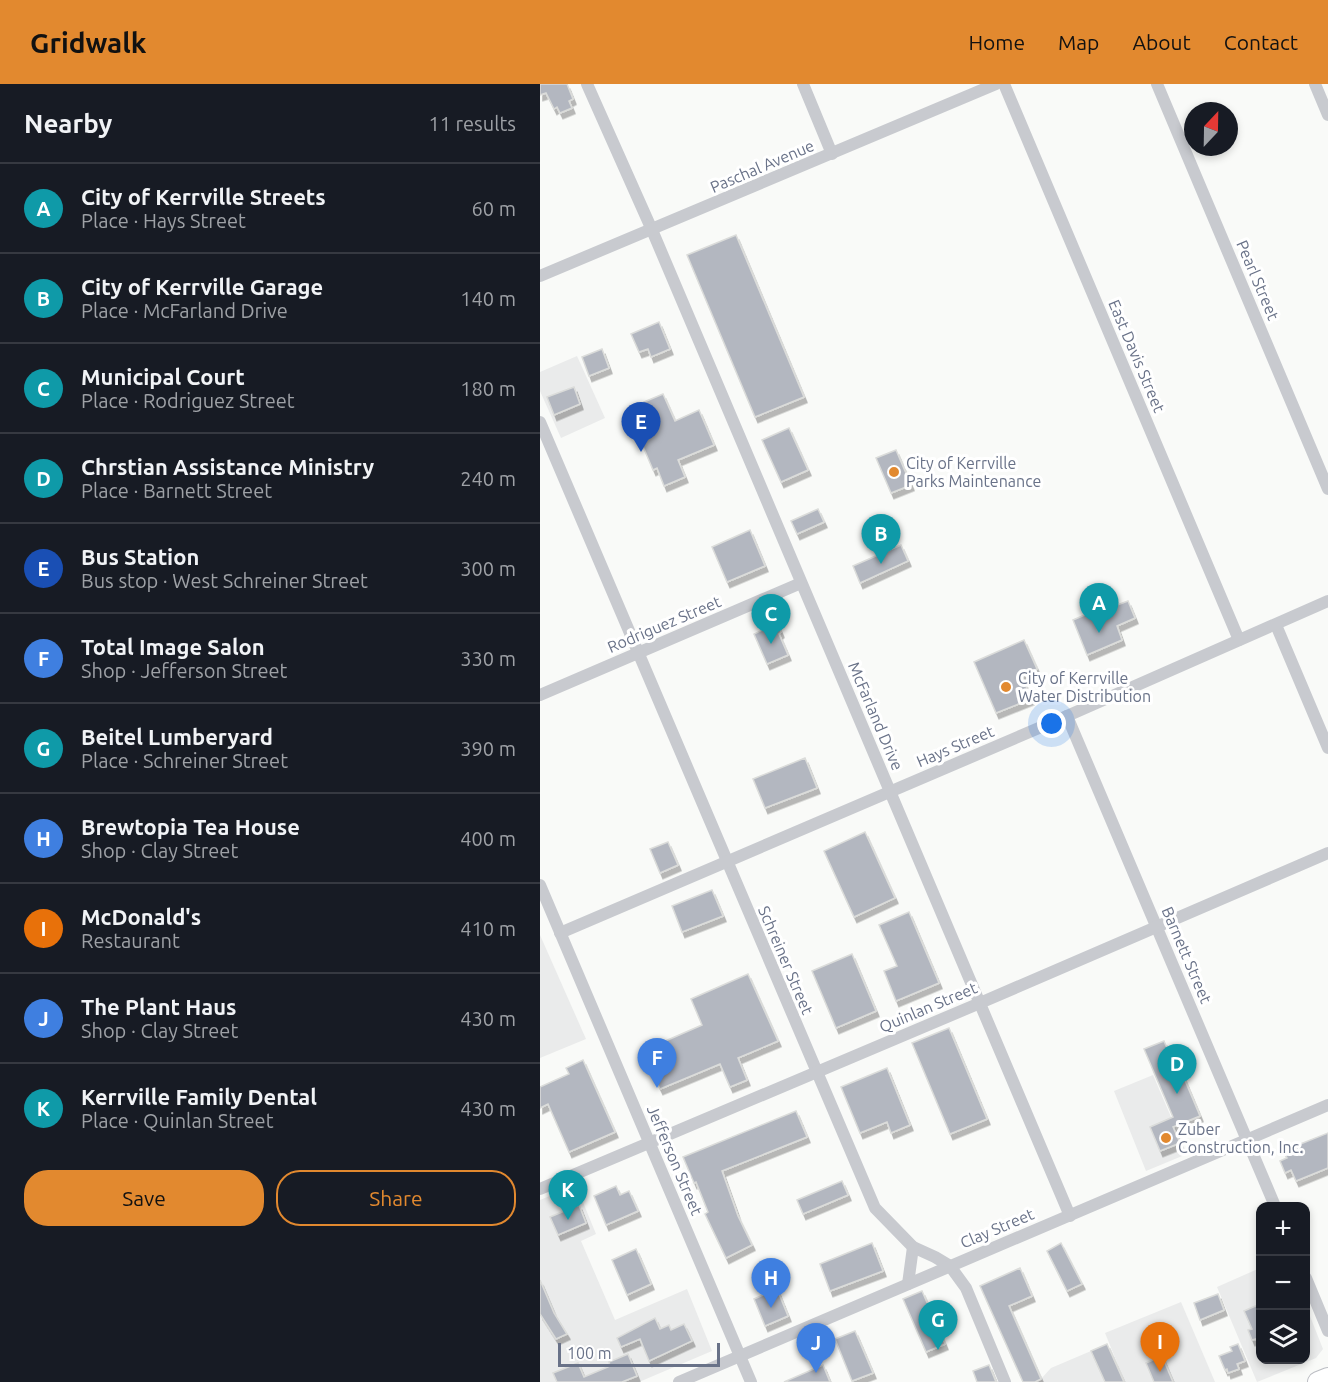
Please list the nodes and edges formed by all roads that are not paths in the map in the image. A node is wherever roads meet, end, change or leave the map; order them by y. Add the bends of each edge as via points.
1 (587, 84) edge
2 (803, 84) edge
3 (996, 84) edge
4 (1004, 84) edge
5 (1157, 84) edge
6 (1315, 84) edge
7 (1328, 115) edge
8 (832, 154) junction
9 (652, 230) junction
10 (540, 276) edge
11 (540, 422) edge
12 (545, 450) edge
13 (1328, 489) edge
14 (801, 584) junction
15 (1328, 601) edge
16 (1276, 625) junction
17 (1239, 640) junction
18 (638, 653) junction
19 (540, 695) edge
20 (1067, 716) junction
21 (1328, 748) edge
22 (890, 791) junction
23 (1328, 853) edge
24 (726, 861) junction
25 (540, 885) edge
26 (1156, 925) junction
27 (560, 933) junction
28 (980, 1003) junction
29 (815, 1072) junction
30 (1328, 1105) edge
31 (1248, 1141) junction
32 (649, 1142) junction
33 (540, 1189) edge
34 (1273, 1202) edge
35 (1070, 1216) junction
36 (913, 1247) junction
37 (950, 1266) junction
38 (908, 1284) junction
39 (1310, 1289) edge
40 (1328, 1330) edge
41 (740, 1356) junction
42 (1328, 1378) edge
43 (679, 1382) edge
44 (751, 1382) edge
45 (1005, 1382) edge
46 (1318, 1382) edge

1 - 9 street, McFarland Drive
2 - 8 street
3 - 8 street, Paschal Avenue
4 - 17 street, East Davis Street
5 - 13 street, Pearl Street
6 - 7 street
8 - 9 street, Paschal Avenue
9 - 10 street, Paschal Avenue
9 - 14 street, McFarland Drive
11 - 12 street, Schreiner Street
12 - 18 street, Schreiner Street via 580,516
14 - 18 street, Rodriguez Street
14 - 22 street, McFarland Drive
15 - 16 street, Hays Street
16 - 17 street, Hays Street
16 - 21 street
17 - 20 street, Hays Street
18 - 19 street, Rodriguez Street
18 - 24 street, Schreiner Street
20 - 22 street, Hays Street
20 - 26 street, Barnett Street
22 - 24 street, Hays Street
22 - 28 street, McFarland Drive
23 - 26 street, Quinlan Street
24 - 27 street, Hays Street
24 - 29 street, Schreiner Street
25 - 27 street, Jefferson Street
26 - 28 street, Quinlan Street
26 - 31 street, Barnett Street
27 - 32 street, Jefferson Street
28 - 29 street, Quinlan Street
28 - 35 street, McFarland Drive
29 - 32 street, Quinlan Street
29 - 36 street, Schreiner Street via 875,1208
30 - 31 street, Clay Street
31 - 34 street, Barnett Street
31 - 35 street, Clay Street
32 - 33 street, Quinlan Street
32 - 41 street, Jefferson Street
35 - 37 street, Clay Street
36 - 37 street, Schreiner Street
36 - 38 street
37 - 38 street, Clay Street
37 - 45 street, Schreiner Street via 966,1288
38 - 41 street, Clay Street
39 - 40 street
41 - 43 street, Clay Street
41 - 44 street, Jefferson Street
42 - 46 main road

